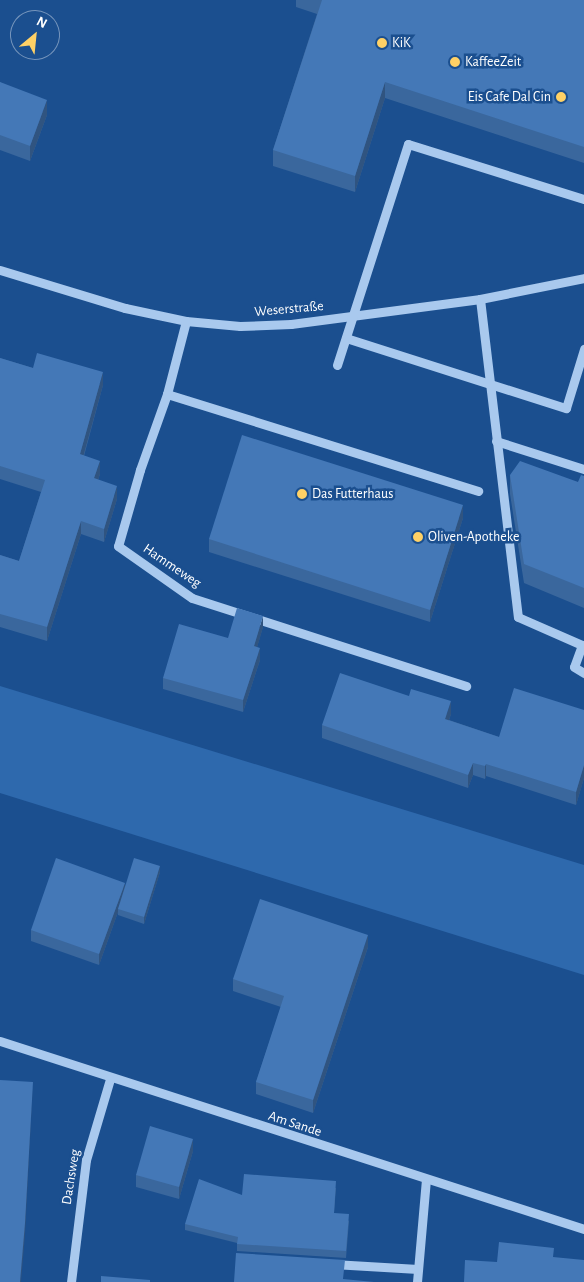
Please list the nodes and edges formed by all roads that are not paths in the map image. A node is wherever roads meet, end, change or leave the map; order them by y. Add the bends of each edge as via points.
1 (584, 199) edge
2 (0, 270) edge
3 (584, 278) edge
4 (480, 299) junction
5 (353, 316) junction
6 (186, 321) junction
7 (346, 338) junction
8 (584, 350) edge
9 (337, 364) dead end
10 (490, 385) junction
11 (167, 394) junction
12 (496, 441) junction
13 (584, 469) edge
14 (478, 491) dead end
15 (584, 673) edge
16 (466, 686) dead end
17 (0, 1041) edge
18 (110, 1079) junction
19 (426, 1180) junction
20 (584, 1228) edge
21 (321, 1263) edge
22 (418, 1269) junction
23 (71, 1282) edge
24 (417, 1282) edge

1 - 5 street via 408,144
2 - 6 street, Weserstraße via 125,308
3 - 4 street, Weserstraße
4 - 5 street, Weserstraße
4 - 10 street
5 - 6 street, Weserstraße via 248,326
5 - 7 street
6 - 11 street, Hammeweg
7 - 9 street
7 - 10 street
8 - 10 street via 566,408
10 - 12 street
11 - 14 street
11 - 16 street, Hammeweg via 118,546 192,598
12 - 13 street
12 - 15 street via 518,617 582,645 574,667
17 - 18 street, Am Sande
18 - 19 street, Am Sande
18 - 23 street, Dachsweg via 86,1160
19 - 20 street, Am Sande
19 - 22 street
21 - 22 street
22 - 24 street

